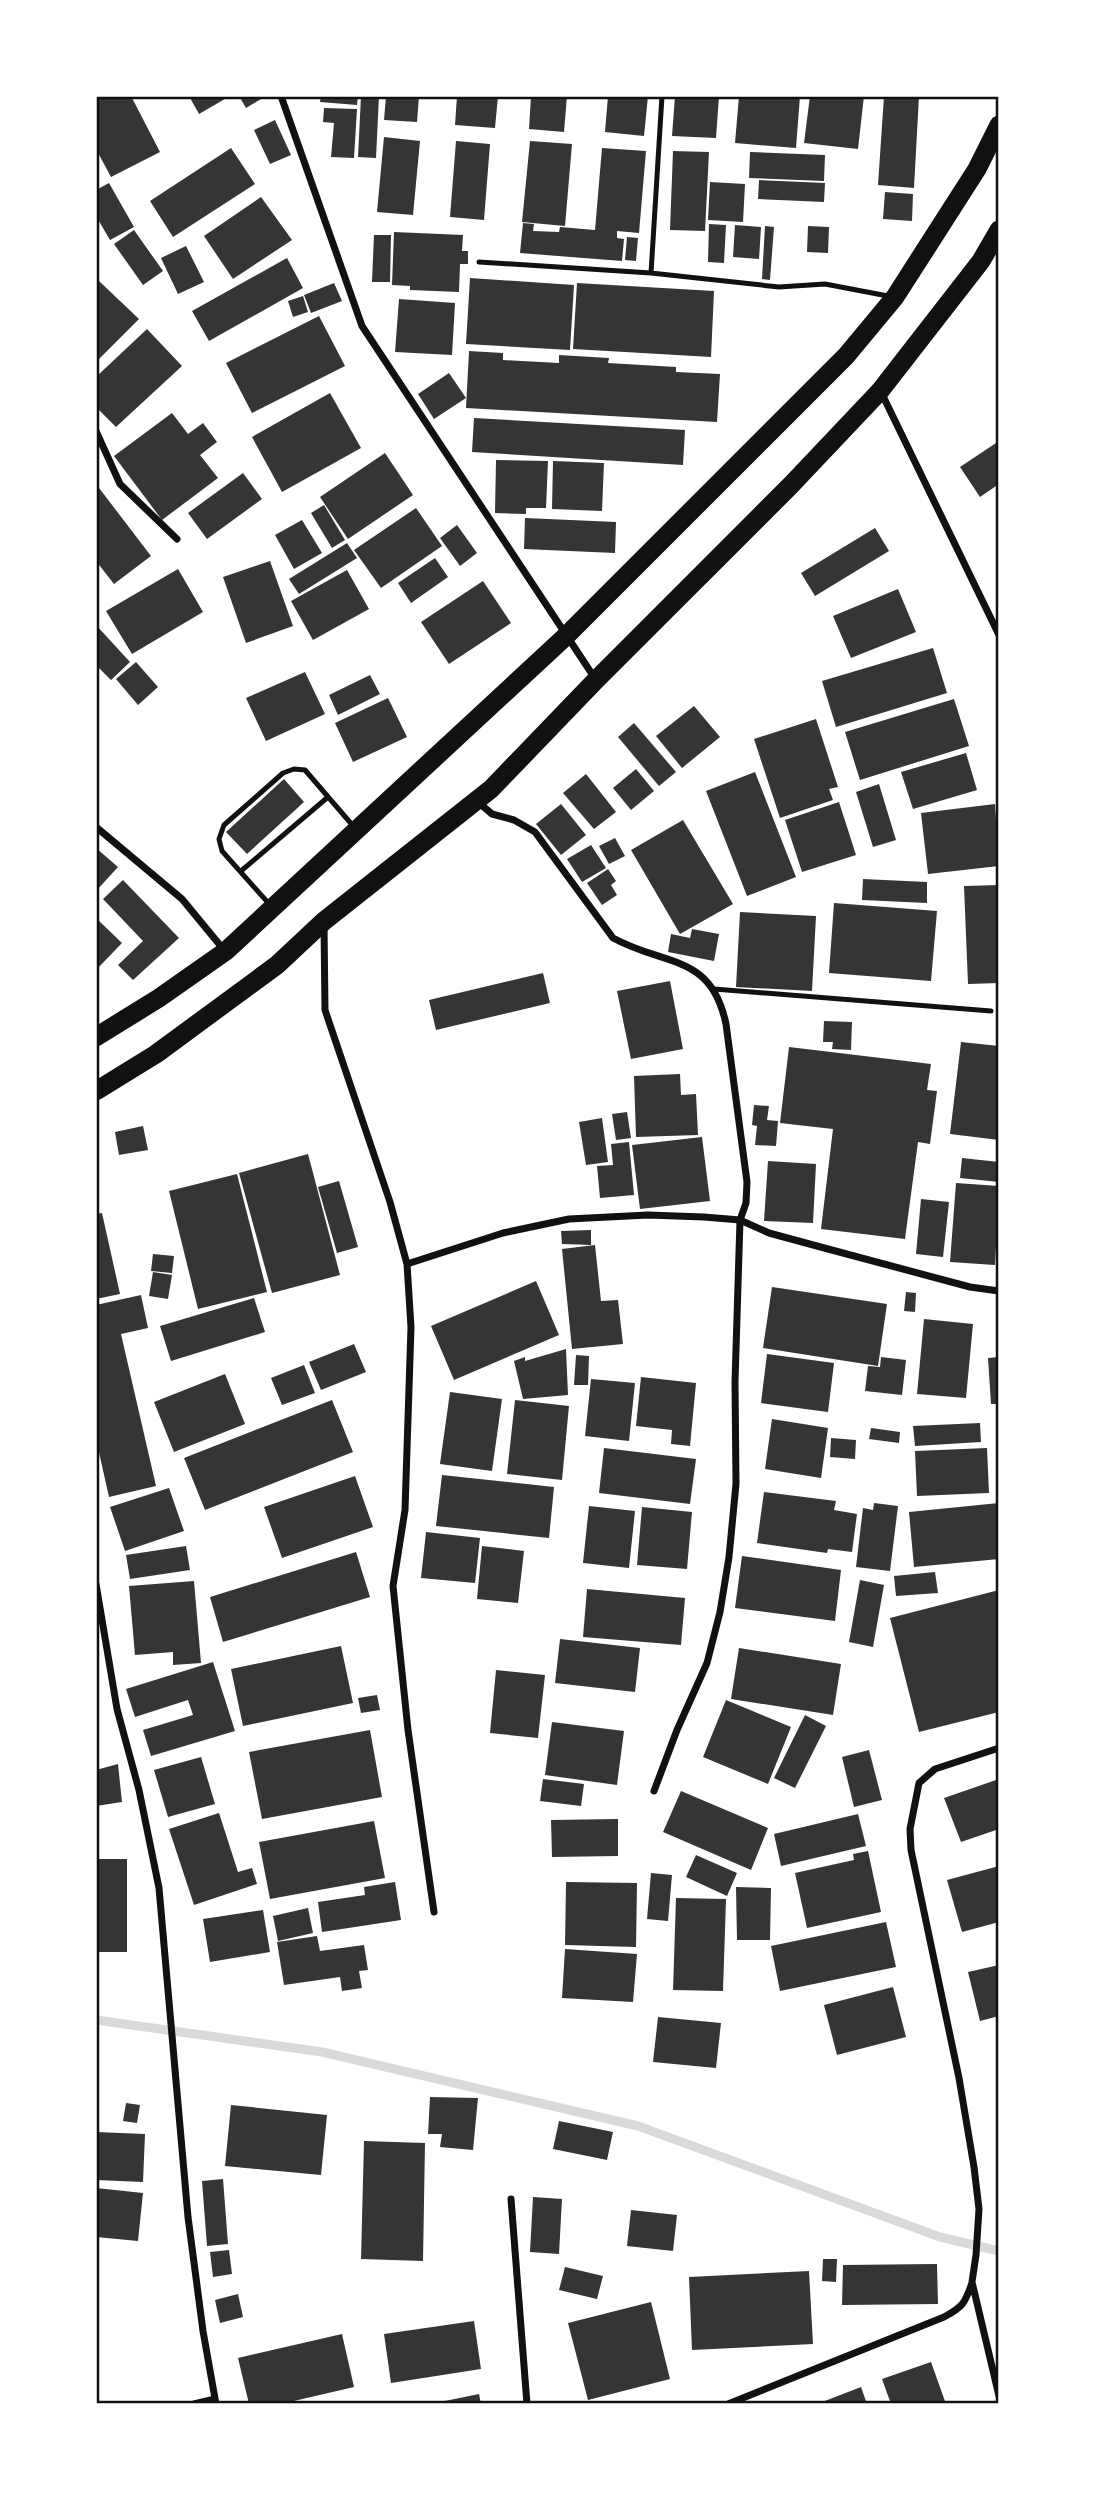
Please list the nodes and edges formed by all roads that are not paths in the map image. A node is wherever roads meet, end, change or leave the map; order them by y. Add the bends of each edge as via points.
1 (281, 96) edge
2 (662, 96) edge
3 (999, 125) edge
4 (999, 230) edge
5 (480, 262) dead end
6 (651, 273) junction
7 (895, 298) junction
8 (880, 391) junction
9 (96, 431) edge
10 (177, 538) dead end
11 (999, 635) edge
12 (566, 636) junction
13 (596, 680) junction
14 (491, 789) junction
15 (328, 797) junction
16 (96, 827) edge
17 (357, 830) junction
18 (241, 871) junction
19 (273, 908) junction
20 (324, 921) junction
21 (226, 951) junction
22 (714, 989) junction
23 (991, 1012) dead end
24 (96, 1037) edge
25 (96, 1091) edge
26 (740, 1220) junction
27 (407, 1264) junction
28 (999, 1291) edge
29 (96, 1584) edge
30 (999, 1748) edge
31 (654, 1791) dead end
32 (434, 1913) dead end
33 (511, 2199) dead end
34 (972, 2282) junction
35 (999, 2396) edge
36 (216, 2402) edge
37 (194, 2404) edge
38 (527, 2404) edge
39 (728, 2404) edge

1 - 12 street via 362,326
2 - 6 lane
3 - 7 highway via 977,169
4 - 8 highway via 981,261
5 - 6 lane
6 - 7 lane via 779,287 825,284
7 - 12 highway via 846,356
8 - 11 street
8 - 13 highway
9 - 10 street via 120,484
12 - 13 street
12 - 17 highway
13 - 14 highway
14 - 20 highway
14 - 22 street via 478,803 535,832 613,938 700,973
15 - 17 lane
15 - 18 lane
15 - 18 lane via 305,770 283,773 222,829 220,847
16 - 21 street via 182,899
17 - 19 highway
18 - 19 lane
19 - 21 highway
20 - 25 highway via 277,965 156,1054
20 - 27 street via 325,1010
21 - 24 highway
22 - 23 lane
22 - 26 street via 726,1024 747,1182
26 - 27 street via 648,1215 569,1219 503,1233
26 - 28 street via 769,1233
26 - 31 street via 736,1484 729,1557 707,1663
27 - 32 street via 411,1327 405,1510 393,1586
29 - 36 street via 117,1709 159,1888 188,2217
30 - 34 street via 935,1769 919,1783 910,1829 959,2078 979,2209
33 - 38 street
34 - 35 street
34 - 39 street via 965,2302 944,2317
36 - 37 street

